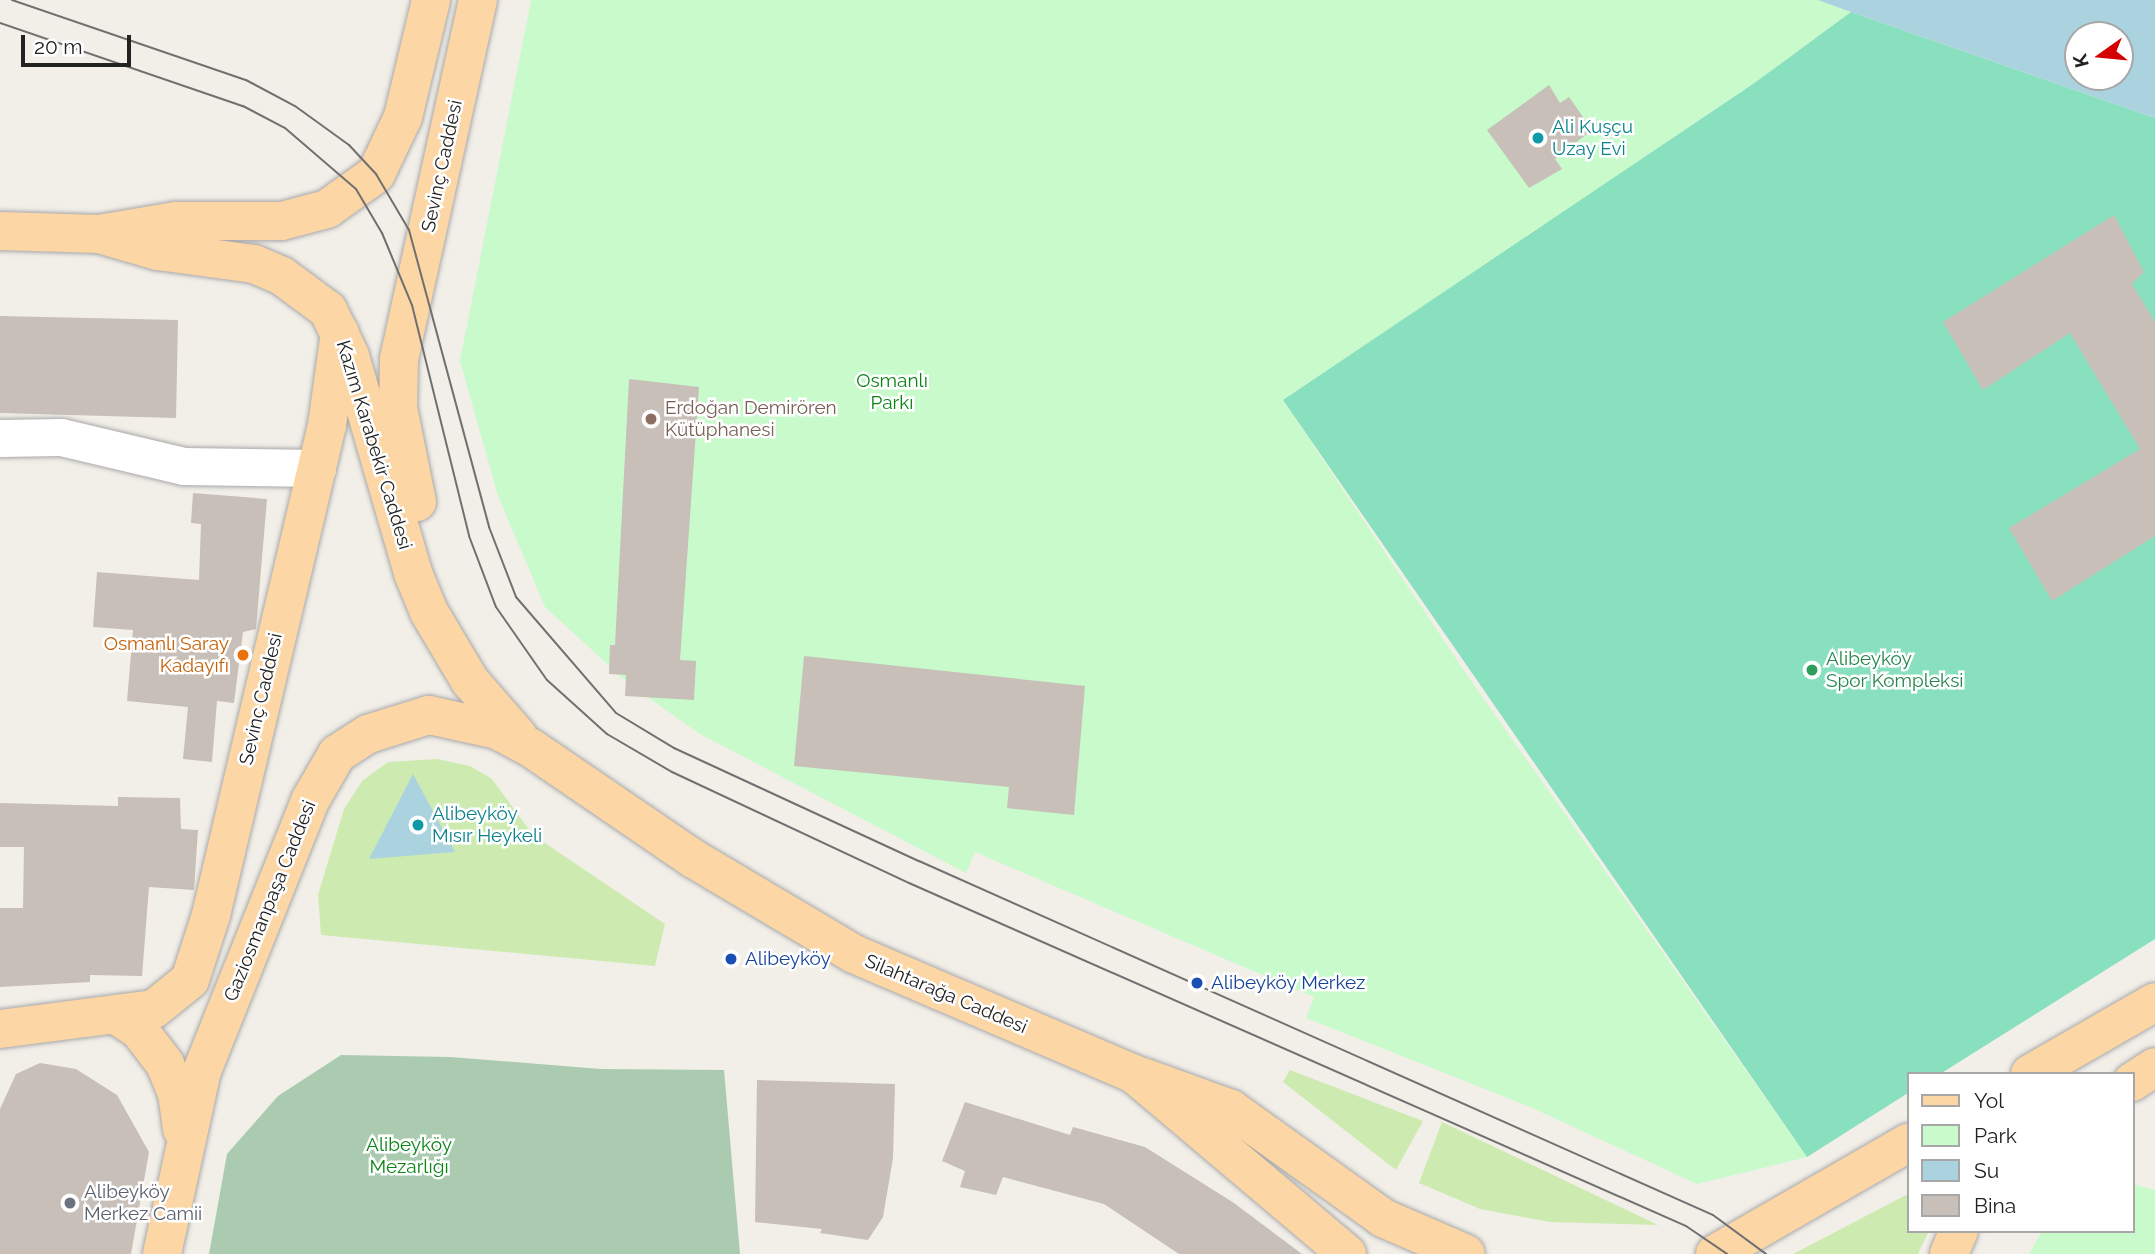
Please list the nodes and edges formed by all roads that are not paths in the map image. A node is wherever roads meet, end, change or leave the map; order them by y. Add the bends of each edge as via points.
1 (430, 0) edge
2 (478, 0) edge
3 (1, 231) edge
4 (99, 234) junction
5 (340, 333) junction
6 (0, 438) edge
7 (317, 468) junction
8 (455, 658) junction
9 (531, 748) junction
10 (2155, 1002) edge
11 (117, 1016) junction
12 (0, 1029) edge
13 (2155, 1067) edge
14 (2033, 1072) edge
15 (1134, 1074) junction
16 (2134, 1081) edge
17 (184, 1142) junction
18 (1906, 1144) edge
19 (1957, 1233) edge
20 (162, 1254) edge
21 (1347, 1254) edge
22 (1466, 1254) edge
23 (1715, 1254) edge
24 (1949, 1254) edge

1 - 4 main road via 403,117 376,174 356,189 327,209 282,221 176,221
2 - 8 main road, Sevinç Caddesi via 397,383 405,459 458,627
3 - 4 main road
4 - 5 main road, Kazım Karabekir Caddesi via 158,251 254,264 307,292 328,310
5 - 7 main road, Sevinç Caddesi
5 - 8 main road, Kazım Karabekir Caddesi via 413,573
6 - 7 lane via 61,437 184,466
7 - 11 main road, Sevinç Caddesi via 201,954 190,980 174,996 154,1009
8 - 9 main road, Kazım Karabekir Caddesi via 496,716
9 - 15 main road, Silahtarağa Caddesi via 694,859 854,954
9 - 17 main road, Gaziosmanpaşa Caddesi via 497,730 429,715 368,734 337,754 310,799 201,1071
10 - 14 main road
11 - 12 main road, Sevinç Caddesi
11 - 17 main road via 139,1030 165,1064 177,1093
13 - 16 main road
15 - 21 main road, Silahtarağa Caddesi
15 - 22 main road via 1231,1109 1383,1218
17 - 20 main road, Gaziosmanpaşa Caddesi
18 - 23 main road
19 - 24 main road

